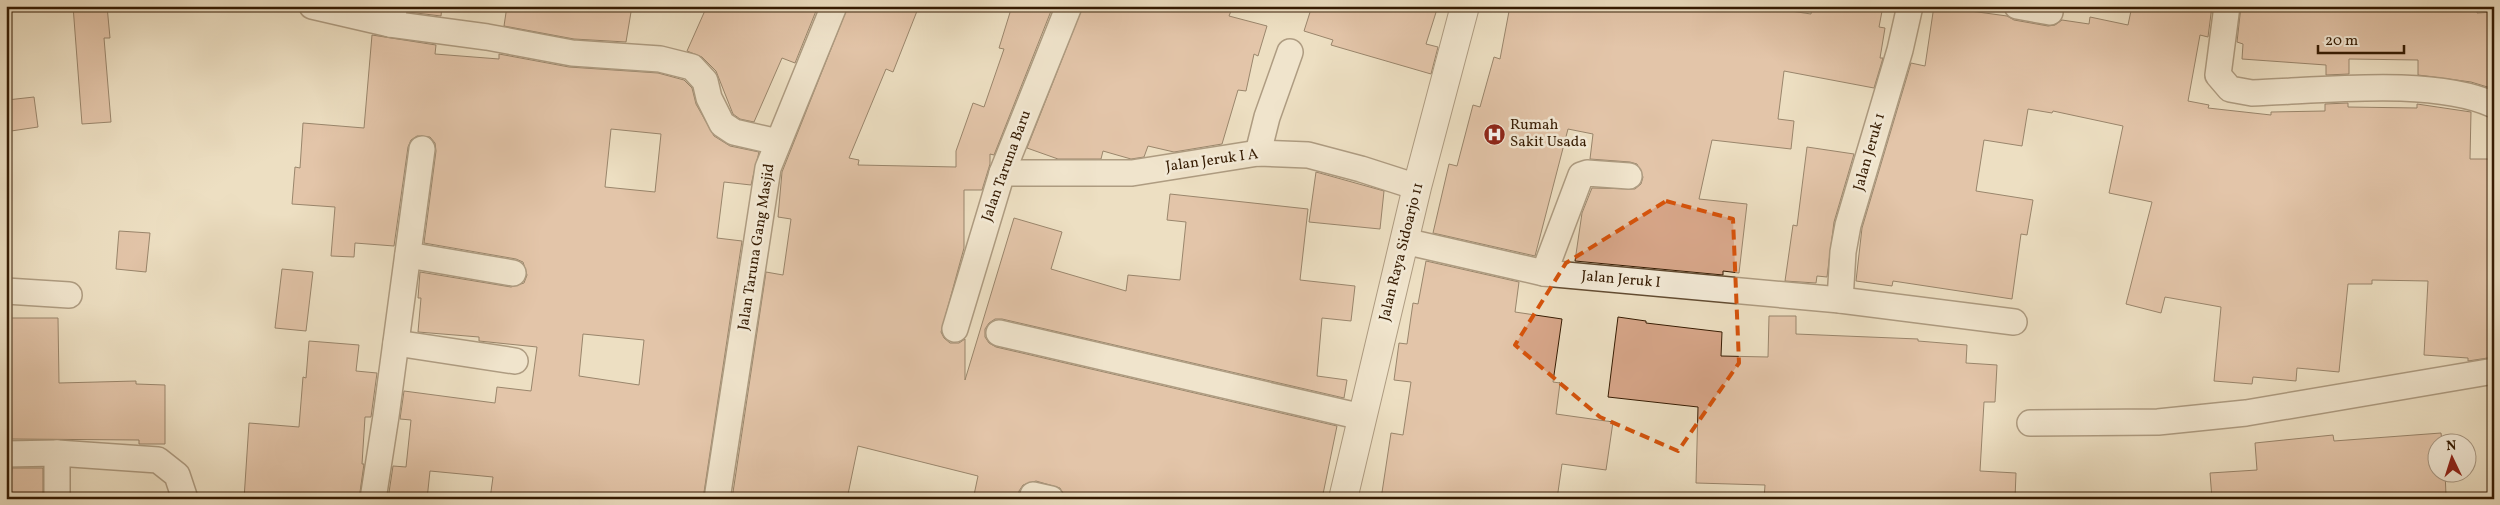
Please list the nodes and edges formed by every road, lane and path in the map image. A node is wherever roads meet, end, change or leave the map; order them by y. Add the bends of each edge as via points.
1 (312, 6) edge
2 (834, 6) edge
3 (1069, 6) edge
4 (1465, 6) edge
5 (1910, 6) edge
6 (2017, 6) edge
7 (2227, 6) edge
8 (2050, 12) dead end
9 (393, 15) edge
10 (1290, 52) dead end
11 (2494, 106) edge
12 (778, 142) junction
13 (422, 149) dead end
14 (1258, 153) junction
15 (1002, 173) junction
16 (1628, 176) dead end
17 (1417, 187) junction
18 (1404, 241) junction
19 (408, 255) junction
20 (512, 273) dead end
21 (1544, 273) junction
22 (6, 291) edge
23 (69, 296) dead end
24 (1840, 300) junction
25 (2014, 322) dead end
26 (955, 329) dead end
27 (998, 334) dead end
28 (396, 342) junction
29 (515, 361) dead end
30 (2494, 371) edge
31 (1362, 417) junction
32 (2030, 423) dead end
33 (57, 452) junction
34 (6, 454) edge
35 (57, 499) edge
36 (185, 499) edge
37 (373, 499) edge
38 (717, 499) edge
39 (1343, 499) edge

1 - 9 street
2 - 12 street, Jalan Taruna Gang Masjid
3 - 15 street, Jalan Taruna Baru
4 - 17 street, Jalan Raya Sidoarjo 11
5 - 24 street, Jalan Jeruk 1 via 1848,225
6 - 8 street
7 - 11 street via 2218,75 2230,89 2252,93 2394,88 2439,91
9 - 12 street via 572,53 660,59 692,67 705,81 709,98 722,124 734,132
10 - 14 street
12 - 38 street, Jalan Taruna Gang Masjid via 768,168
13 - 19 street
14 - 15 street, Jalan Jeruk I A via 1132,173
14 - 17 street, Jalan Jeruk I A via 1308,155
15 - 26 street, Jalan Taruna Baru
16 - 21 street via 1587,172 1581,175
17 - 18 street, Jalan Raya Sidoarjo 11
18 - 21 street, Jalan Jeruk I
18 - 31 street, Jalan Raya Sidoarjo 11
19 - 20 street
19 - 28 street
21 - 24 street, Jalan Jeruk I
22 - 23 street
24 - 25 street, Jalan Jeruk I
27 - 31 street
28 - 29 street
28 - 37 street
30 - 32 street via 2246,412 2158,422
31 - 39 street, Jalan Raya Sidoarjo 11
33 - 34 street
33 - 35 street
33 - 36 street via 158,460 177,475

